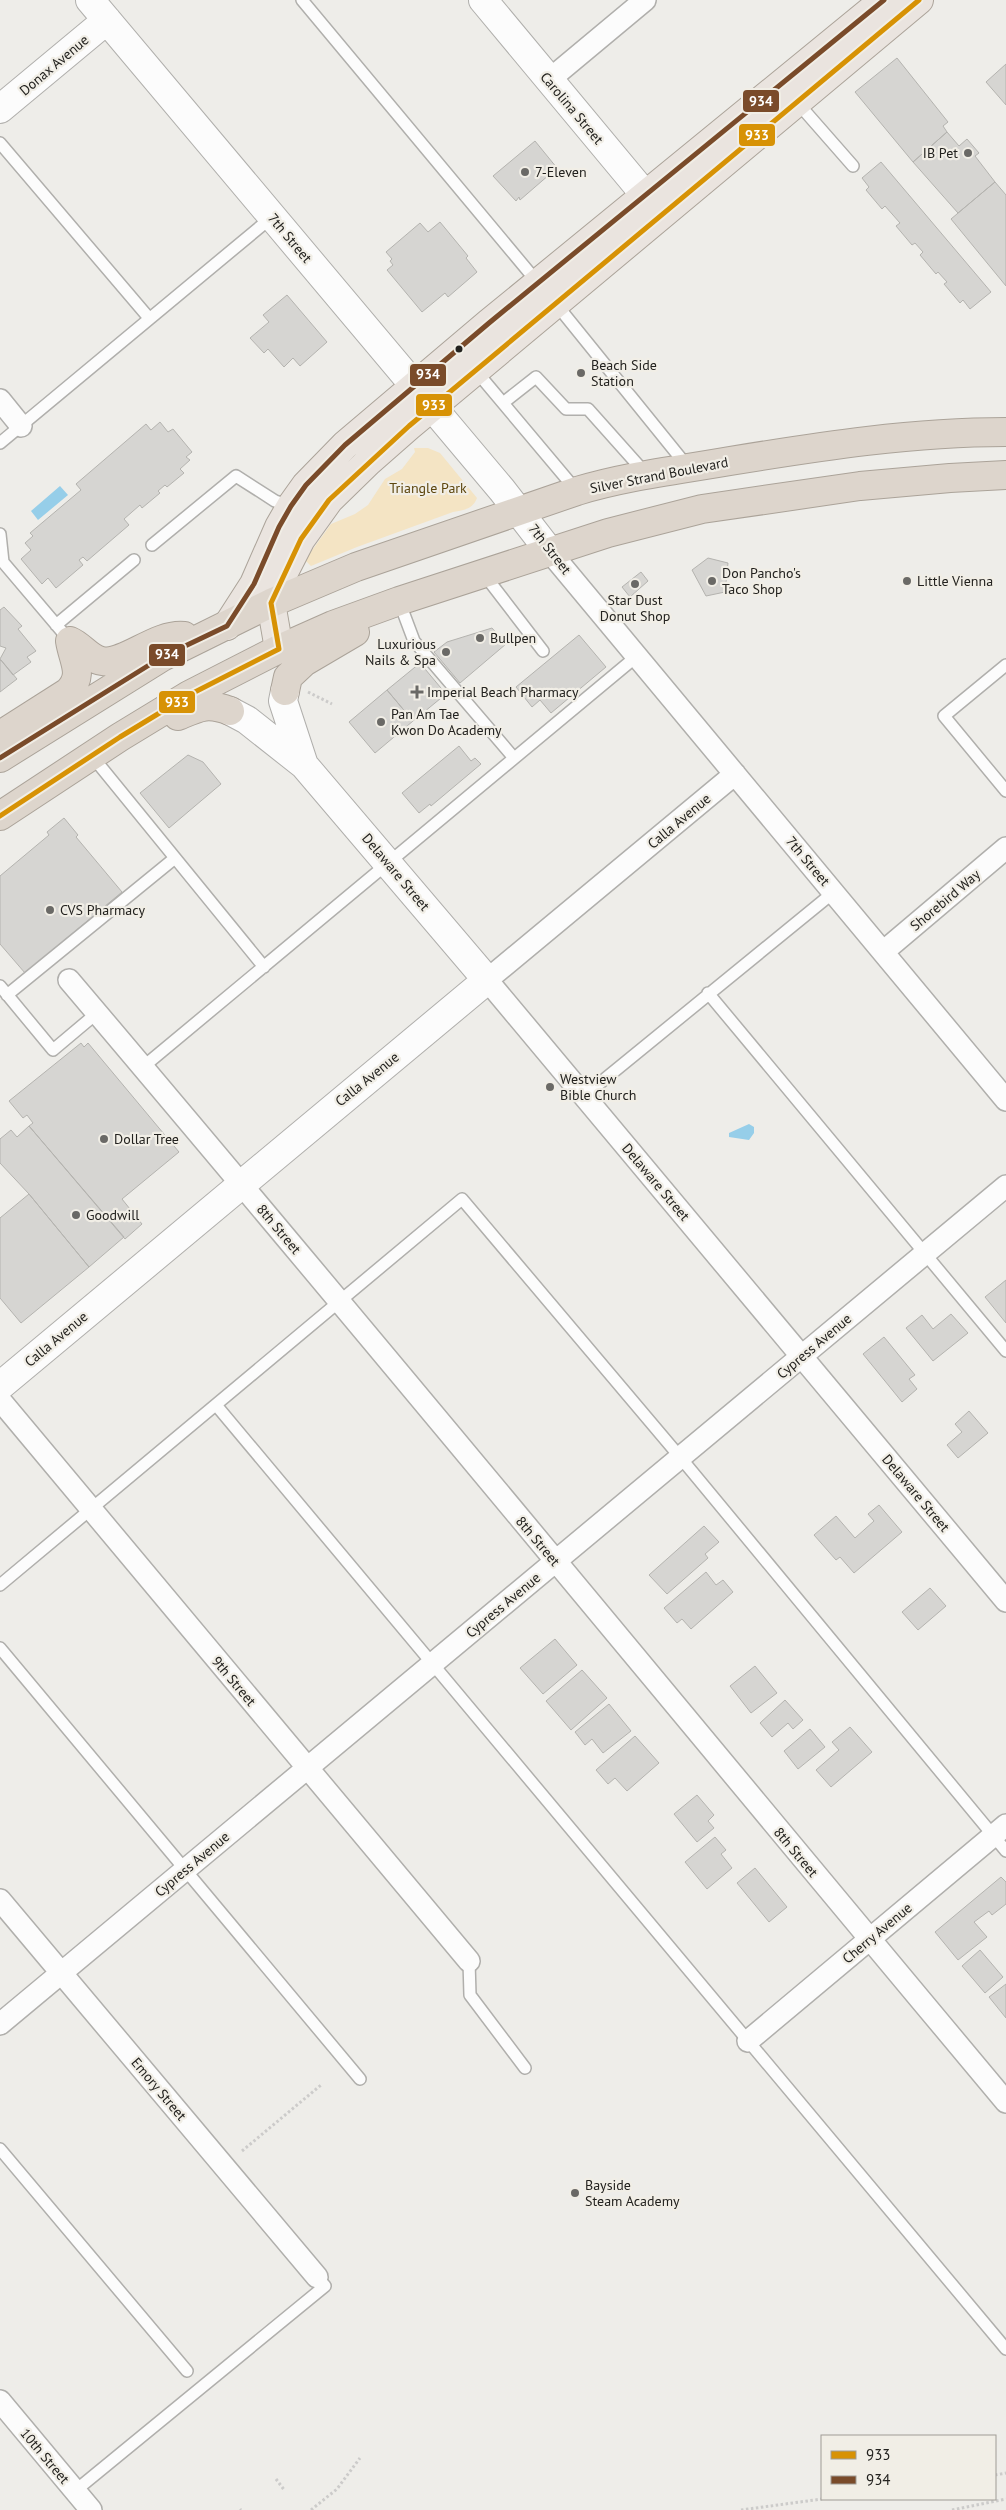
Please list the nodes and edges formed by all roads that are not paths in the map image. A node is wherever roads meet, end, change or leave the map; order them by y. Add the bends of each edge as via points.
1 (302, 0) edge
2 (483, 0) edge
3 (644, 0) edge
4 (884, 0) edge
5 (920, 0) edge
6 (99, 10) edge
7 (549, 80) junction
8 (789, 93) junction
9 (0, 109) edge
10 (0, 143) edge
11 (852, 166) dead end
12 (654, 205) junction
13 (272, 217) junction
14 (538, 283) junction
15 (556, 304) junction
16 (149, 318) junction
17 (476, 370) junction
18 (414, 386) junction
19 (0, 400) edge
20 (503, 403) junction
21 (432, 407) junction
22 (21, 426) junction
23 (1006, 432) edge
24 (0, 444) edge
25 (688, 468) junction
26 (1006, 475) edge
27 (648, 476) junction
28 (577, 491) junction
29 (291, 506) junction
30 (520, 511) junction
31 (0, 534) edge
32 (152, 545) dead end
33 (550, 552) junction
34 (134, 560) dead end
35 (483, 573) junction
36 (271, 603) junction
37 (391, 605) junction
38 (227, 626) junction
39 (63, 633) junction
40 (200, 638) junction
41 (279, 649) junction
42 (543, 651) dead end
43 (637, 656) junction
44 (1006, 665) edge
45 (297, 692) joint
46 (230, 711) joint
47 (0, 735) edge
48 (120, 737) junction
49 (92, 756) junction
50 (0, 758) edge
51 (514, 758) junction
52 (304, 765) junction
53 (735, 774) junction
54 (1006, 791) edge
55 (0, 816) edge
56 (1006, 848) edge
57 (174, 858) junction
58 (388, 863) junction
59 (834, 892) junction
60 (883, 952) junction
61 (264, 967) junction
62 (69, 980) dead end
63 (487, 980) junction
64 (4, 991) edge
65 (708, 993) junction
66 (97, 1013) junction
67 (143, 1067) junction
68 (584, 1096) junction
69 (1006, 1100) edge
70 (242, 1184) junction
71 (1006, 1186) edge
72 (925, 1254) junction
73 (340, 1302) junction
74 (1006, 1351) edge
75 (801, 1357) junction
76 (0, 1386) edge
77 (0, 1400) edge
78 (216, 1405) junction
79 (680, 1457) junction
80 (91, 1509) junction
81 (555, 1562) junction
82 (0, 1585) edge
83 (1006, 1601) edge
84 (0, 1648) edge
85 (432, 1664) junction
86 (307, 1768) junction
87 (1002, 1838) edge
88 (184, 1870) junction
89 (0, 1900) edge
90 (869, 1940) junction
91 (469, 1961) joint
92 (61, 1974) junction
93 (0, 2024) edge
94 (748, 2041) junction
95 (525, 2068) dead end
96 (360, 2079) dead end
97 (1006, 2102) edge
98 (0, 2149) edge
99 (317, 2277) joint
100 (1006, 2349) edge
101 (186, 2370) dead end
102 (0, 2401) edge
103 (75, 2491) junction
104 (91, 2510) edge

1 - 14 lane
2 - 7 street, Carolina Street
3 - 7 street
4 - 8 main road
5 - 8 main road
6 - 9 street, Donax Avenue
6 - 13 street, 7th Street
7 - 12 street, Carolina Street
8 - 11 lane
8 - 12 main road
10 - 16 lane
12 - 14 main road
12 - 15 main road
13 - 16 lane
13 - 18 street, 7th Street
14 - 15 main road
14 - 18 main road
15 - 17 main road
15 - 25 lane
16 - 22 lane
17 - 20 lane
17 - 21 main road
18 - 21 street, 7th Street
18 - 29 main road via 344,445
19 - 22 street
20 - 27 lane via 536,377 566,409 588,409
20 - 28 lane
21 - 30 street, 7th Street
21 - 36 main road via 329,500 301,539
22 - 24 lane
23 - 25 highway, Silver Strand Boulevard via 949,432
25 - 27 highway, Silver Strand Boulevard
26 - 33 highway via 860,486 702,509
27 - 28 highway, Silver Strand Boulevard
28 - 30 highway, Silver Strand Boulevard
29 - 32 lane via 275,501 236,476
29 - 38 main road via 254,584
30 - 33 street, 7th Street
30 - 36 highway, Silver Strand Boulevard via 356,567
31 - 39 lane via 3,562
33 - 35 highway
33 - 43 street, 7th Street
34 - 39 lane
35 - 37 highway
35 - 42 lane
36 - 38 highway, Silver Strand Boulevard
36 - 41 main road
37 - 41 highway
37 - 45 highway via 363,628 304,662 288,677
37 - 51 lane via 414,641
38 - 40 highway, Silver Strand Boulevard
39 - 40 highway via 90,656 104,662 178,635
39 - 47 highway via 78,674 75,685
40 - 50 highway, Silver Strand Boulevard via 162,657
41 - 48 highway via 189,695
43 - 51 lane
43 - 53 street, 7th Street
44 - 54 lane via 944,716
45 - 52 street, Delaware Street via 283,700
46 - 48 highway via 214,705 200,706 156,727
46 - 52 street, Delaware Street via 247,720
48 - 49 highway
49 - 55 highway
49 - 57 lane
51 - 58 lane
52 - 58 street, Delaware Street
53 - 59 street, 7th Street
53 - 63 street, Calla Avenue
56 - 60 street, Shorebird Way
57 - 61 lane
57 - 64 lane
58 - 61 lane
58 - 63 street, Delaware Street
59 - 60 street, 7th Street
59 - 65 lane
60 - 69 street, 7th Street
61 - 67 lane
62 - 66 street, 8th Street
63 - 68 street, Delaware Street
63 - 70 street, Calla Avenue
64 - 66 lane via 53,1050
65 - 68 lane
65 - 72 lane
66 - 67 street, 8th Street
67 - 70 street, 8th Street
68 - 75 street, Delaware Street
70 - 73 street, 8th Street
70 - 76 street, Calla Avenue
71 - 72 street, Cypress Avenue
72 - 74 lane
72 - 75 street, Cypress Avenue
73 - 78 lane
73 - 79 lane via 462,1199
73 - 81 street, 8th Street
75 - 79 street, Cypress Avenue
75 - 83 street, Delaware Street
77 - 80 street, 9th Street
78 - 80 lane
78 - 85 lane
79 - 81 street, Cypress Avenue
79 - 87 lane
80 - 82 lane
80 - 86 street, 9th Street
81 - 85 street, Cypress Avenue
81 - 90 street, 8th Street
84 - 88 lane
85 - 86 street, Cypress Avenue
85 - 94 lane
86 - 88 street, Cypress Avenue
86 - 91 street, 9th Street
87 - 90 street, Cherry Avenue
88 - 92 street, Cypress Avenue
88 - 96 lane
89 - 92 street, Emory Street
90 - 94 street, Cherry Avenue
90 - 97 street, 8th Street
91 - 95 lane via 470,1995
92 - 93 street, Cypress Avenue
92 - 99 street, Emory Street
94 - 100 lane
98 - 101 lane
99 - 103 lane via 325,2286
102 - 103 street, 10th Street
103 - 104 street, 10th Street

